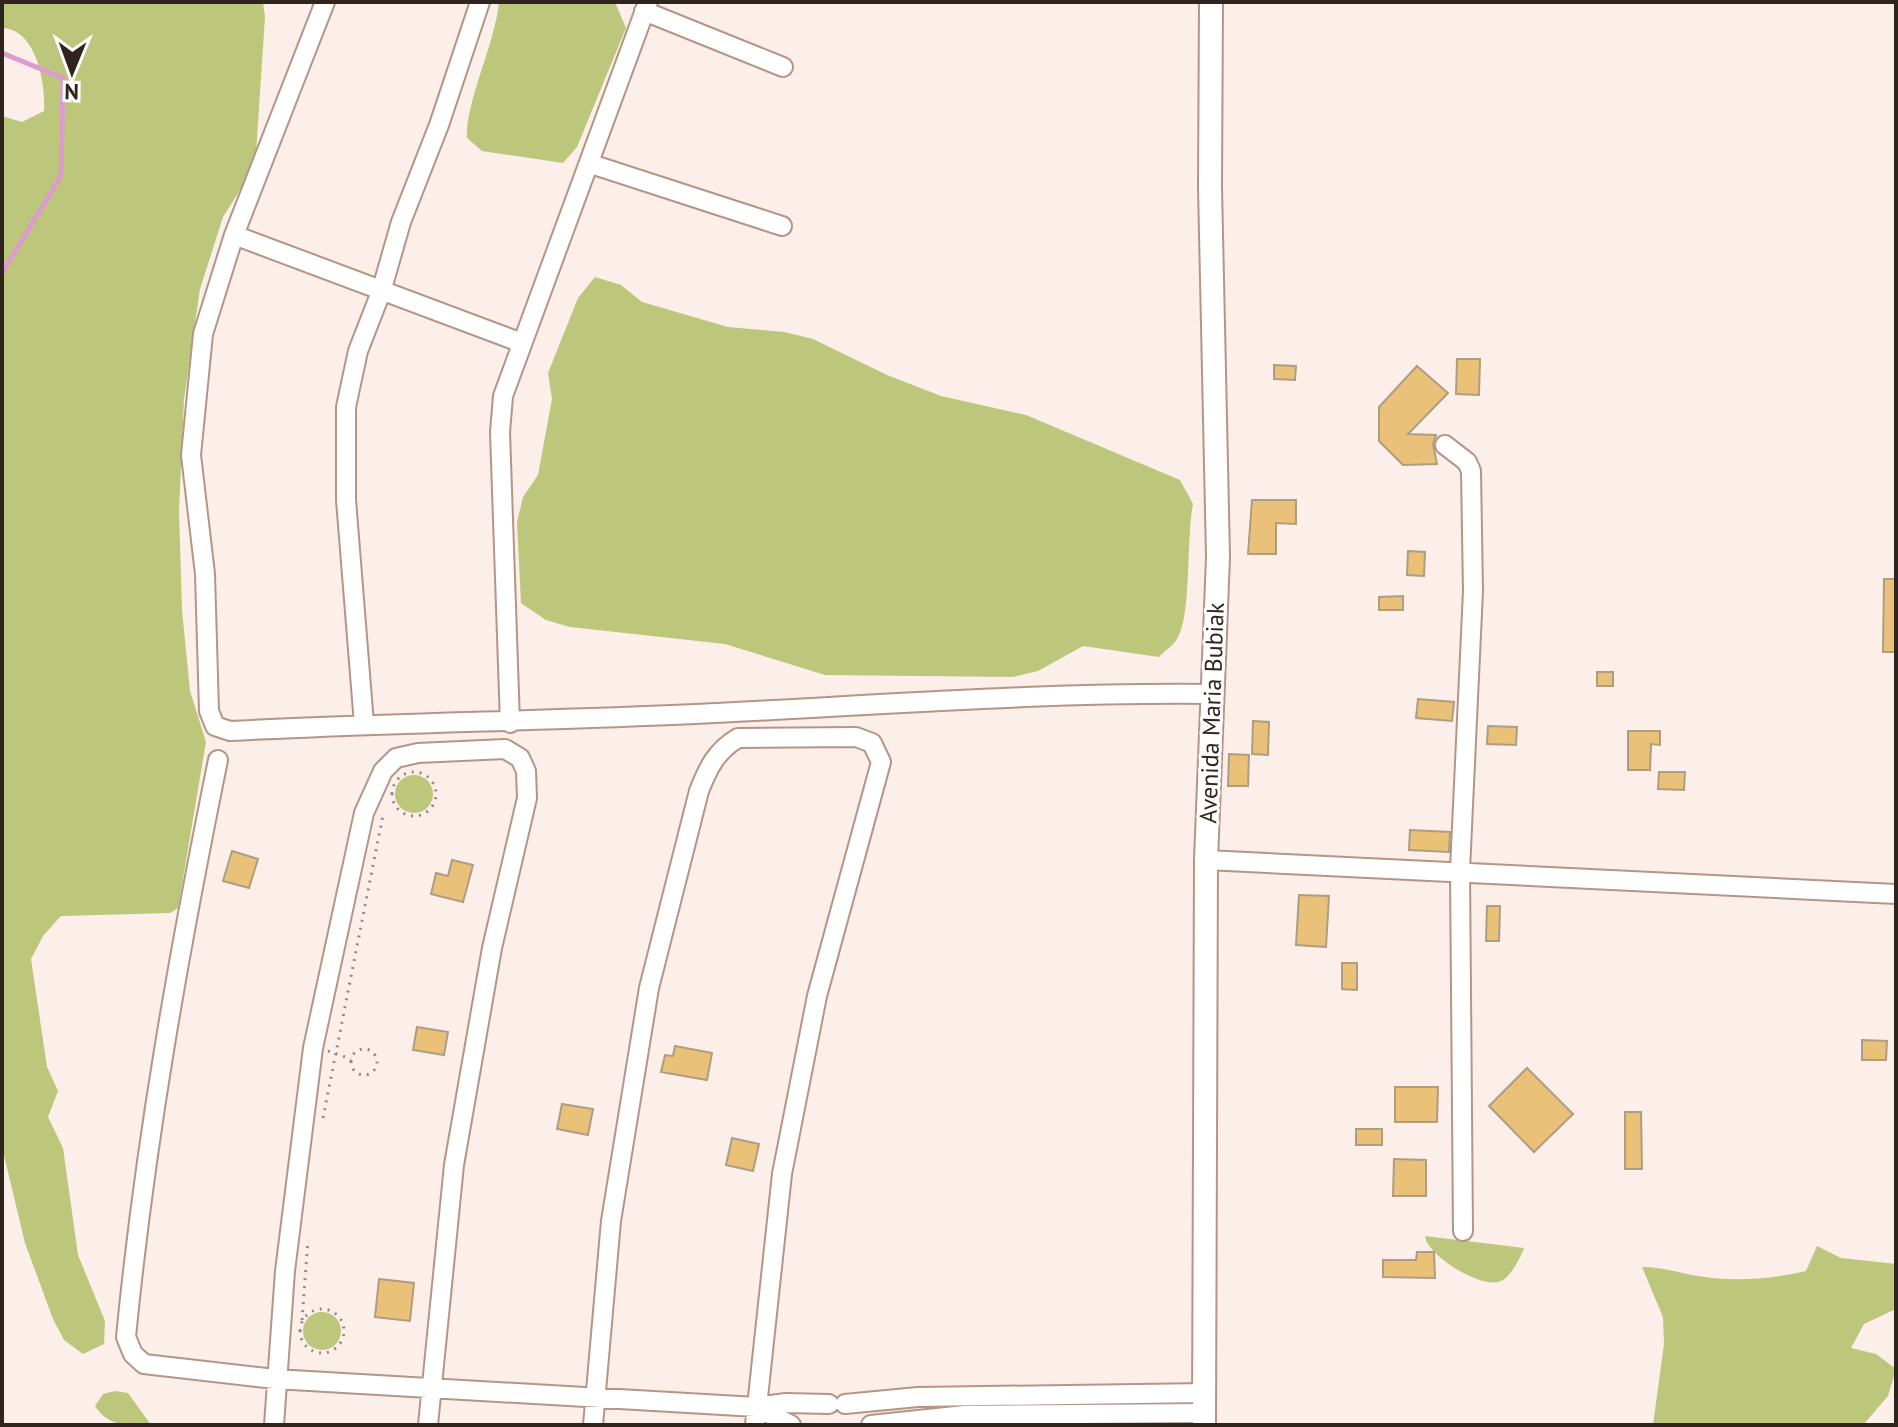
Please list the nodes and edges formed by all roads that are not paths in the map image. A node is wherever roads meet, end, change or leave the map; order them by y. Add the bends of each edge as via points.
1 (325, 2) edge
2 (480, 2) edge
3 (1211, 2) edge
4 (646, 7) edge
5 (783, 67) dead end
6 (591, 164) junction
7 (782, 226) dead end
8 (234, 235) junction
9 (381, 292) junction
10 (522, 343) junction
11 (1445, 445) dead end
12 (1213, 694) junction
13 (510, 723) junction
14 (364, 724) junction
15 (218, 760) dead end
16 (1206, 860) junction
17 (1460, 870) junction
18 (1896, 894) edge
19 (1463, 1231) dead end
20 (275, 1379) junction
21 (429, 1388) junction
22 (594, 1398) junction
23 (845, 1403) junction
24 (1205, 1410) edge
25 (756, 1416) edge
26 (274, 1425) edge
27 (428, 1425) edge
28 (593, 1425) edge
29 (791, 1425) edge
30 (864, 1425) edge
31 (871, 1425) edge

1 - 8 street
2 - 9 street
3 - 12 street, Avenida Maria Bubiak via 1218,557
4 - 5 street
4 - 6 street
6 - 7 street
6 - 10 street
8 - 9 street
8 - 14 street via 203,334 192,421 205,574 209,711 215,726 230,731
9 - 10 street
9 - 14 street via 358,351 344,429
10 - 13 street via 503,396 500,432
11 - 17 street via 1471,471 1474,541
12 - 13 street via 1079,693
12 - 16 street, Avenida Maria Bubiak
13 - 14 street
15 - 20 street via 171,995 126,1337 144,1364
16 - 17 street
16 - 24 street, Avenida Maria Bubiak
17 - 18 street
17 - 19 street
20 - 21 street
20 - 21 street via 313,1048 364,813 383,771 396,758 505,749 520,758 526,771 527,798 492,948 454,1165
20 - 26 street
21 - 22 street
21 - 27 street
22 - 25 street
22 - 25 street via 611,1221 649,988 699,791 716,756 738,738 856,737 872,743 881,762 817,996 785,1159
22 - 28 street
23 - 24 street
23 - 25 street via 786,1403
23 - 30 street via 860,1414
24 - 31 street via 965,1415
25 - 29 street

